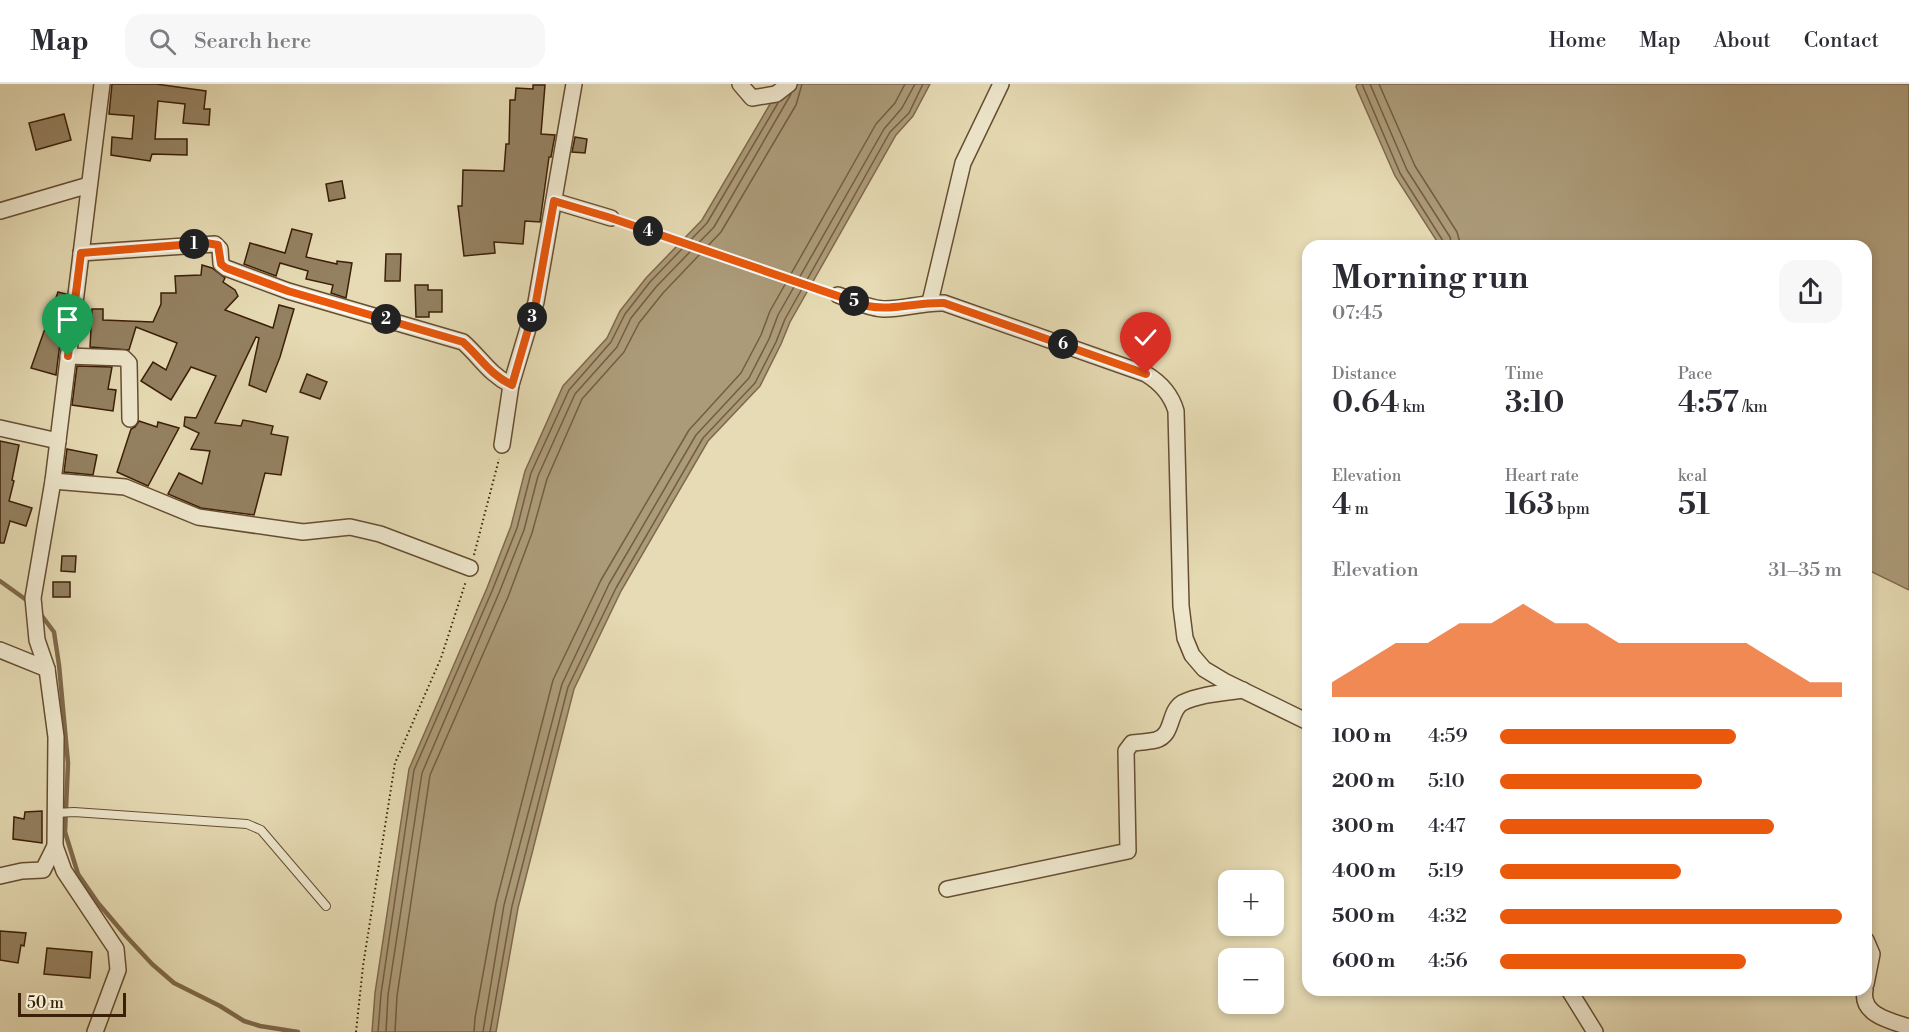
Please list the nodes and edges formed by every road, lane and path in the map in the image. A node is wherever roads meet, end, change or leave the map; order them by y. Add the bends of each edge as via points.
1 (102, 84) edge
2 (574, 84) edge
3 (740, 84) edge
4 (789, 84) edge
5 (1001, 84) edge
6 (89, 185) junction
7 (554, 201) junction
8 (0, 210) edge
9 (611, 218) joint
10 (81, 253) junction
11 (838, 295) joint
12 (930, 302) junction
13 (68, 356) junction
14 (512, 385) junction
15 (130, 419) dead end
16 (0, 428) edge
17 (58, 441) junction
18 (502, 445) joint
19 (53, 481) junction
20 (470, 568) junction
21 (0, 650) edge
22 (47, 669) junction
23 (1243, 690) junction
24 (1302, 719) edge
25 (60, 813) junction
26 (55, 846) junction
27 (0, 876) edge
28 (947, 889) dead end
29 (326, 906) dead end
30 (1573, 996) edge
31 (1864, 996) edge
32 (1909, 1027) edge
33 (95, 1032) edge
34 (356, 1032) edge
35 (1595, 1032) edge

1 - 6 street
2 - 7 street
3 - 4 street via 752,98 776,94
5 - 12 street via 963,163
6 - 8 street
6 - 10 street
7 - 9 street
7 - 14 street via 536,302
9 - 11 path
10 - 13 street
10 - 14 street via 215,244 226,268 288,291 463,342 498,379
11 - 12 street via 883,309
12 - 23 street via 958,307 1146,374 1166,391 1176,411 1180,606 1185,638 1204,669
13 - 15 street via 124,358 129,363
13 - 17 street
14 - 18 street
16 - 17 street
17 - 19 street
18 - 20 path
19 - 20 street via 125,487 198,517 303,532 350,527 380,534
19 - 22 street via 33,598 37,640
20 - 34 path via 441,658 395,762
21 - 22 street
22 - 25 street
23 - 24 street
23 - 28 street via 1180,704 1167,733 1158,740 1132,743 1126,751 1128,851
25 - 26 street
25 - 29 lane via 247,824 261,830
26 - 27 street via 43,870
26 - 33 street via 64,871 116,949 118,970
30 - 35 street
31 - 32 street via 1869,1009 1878,1017

